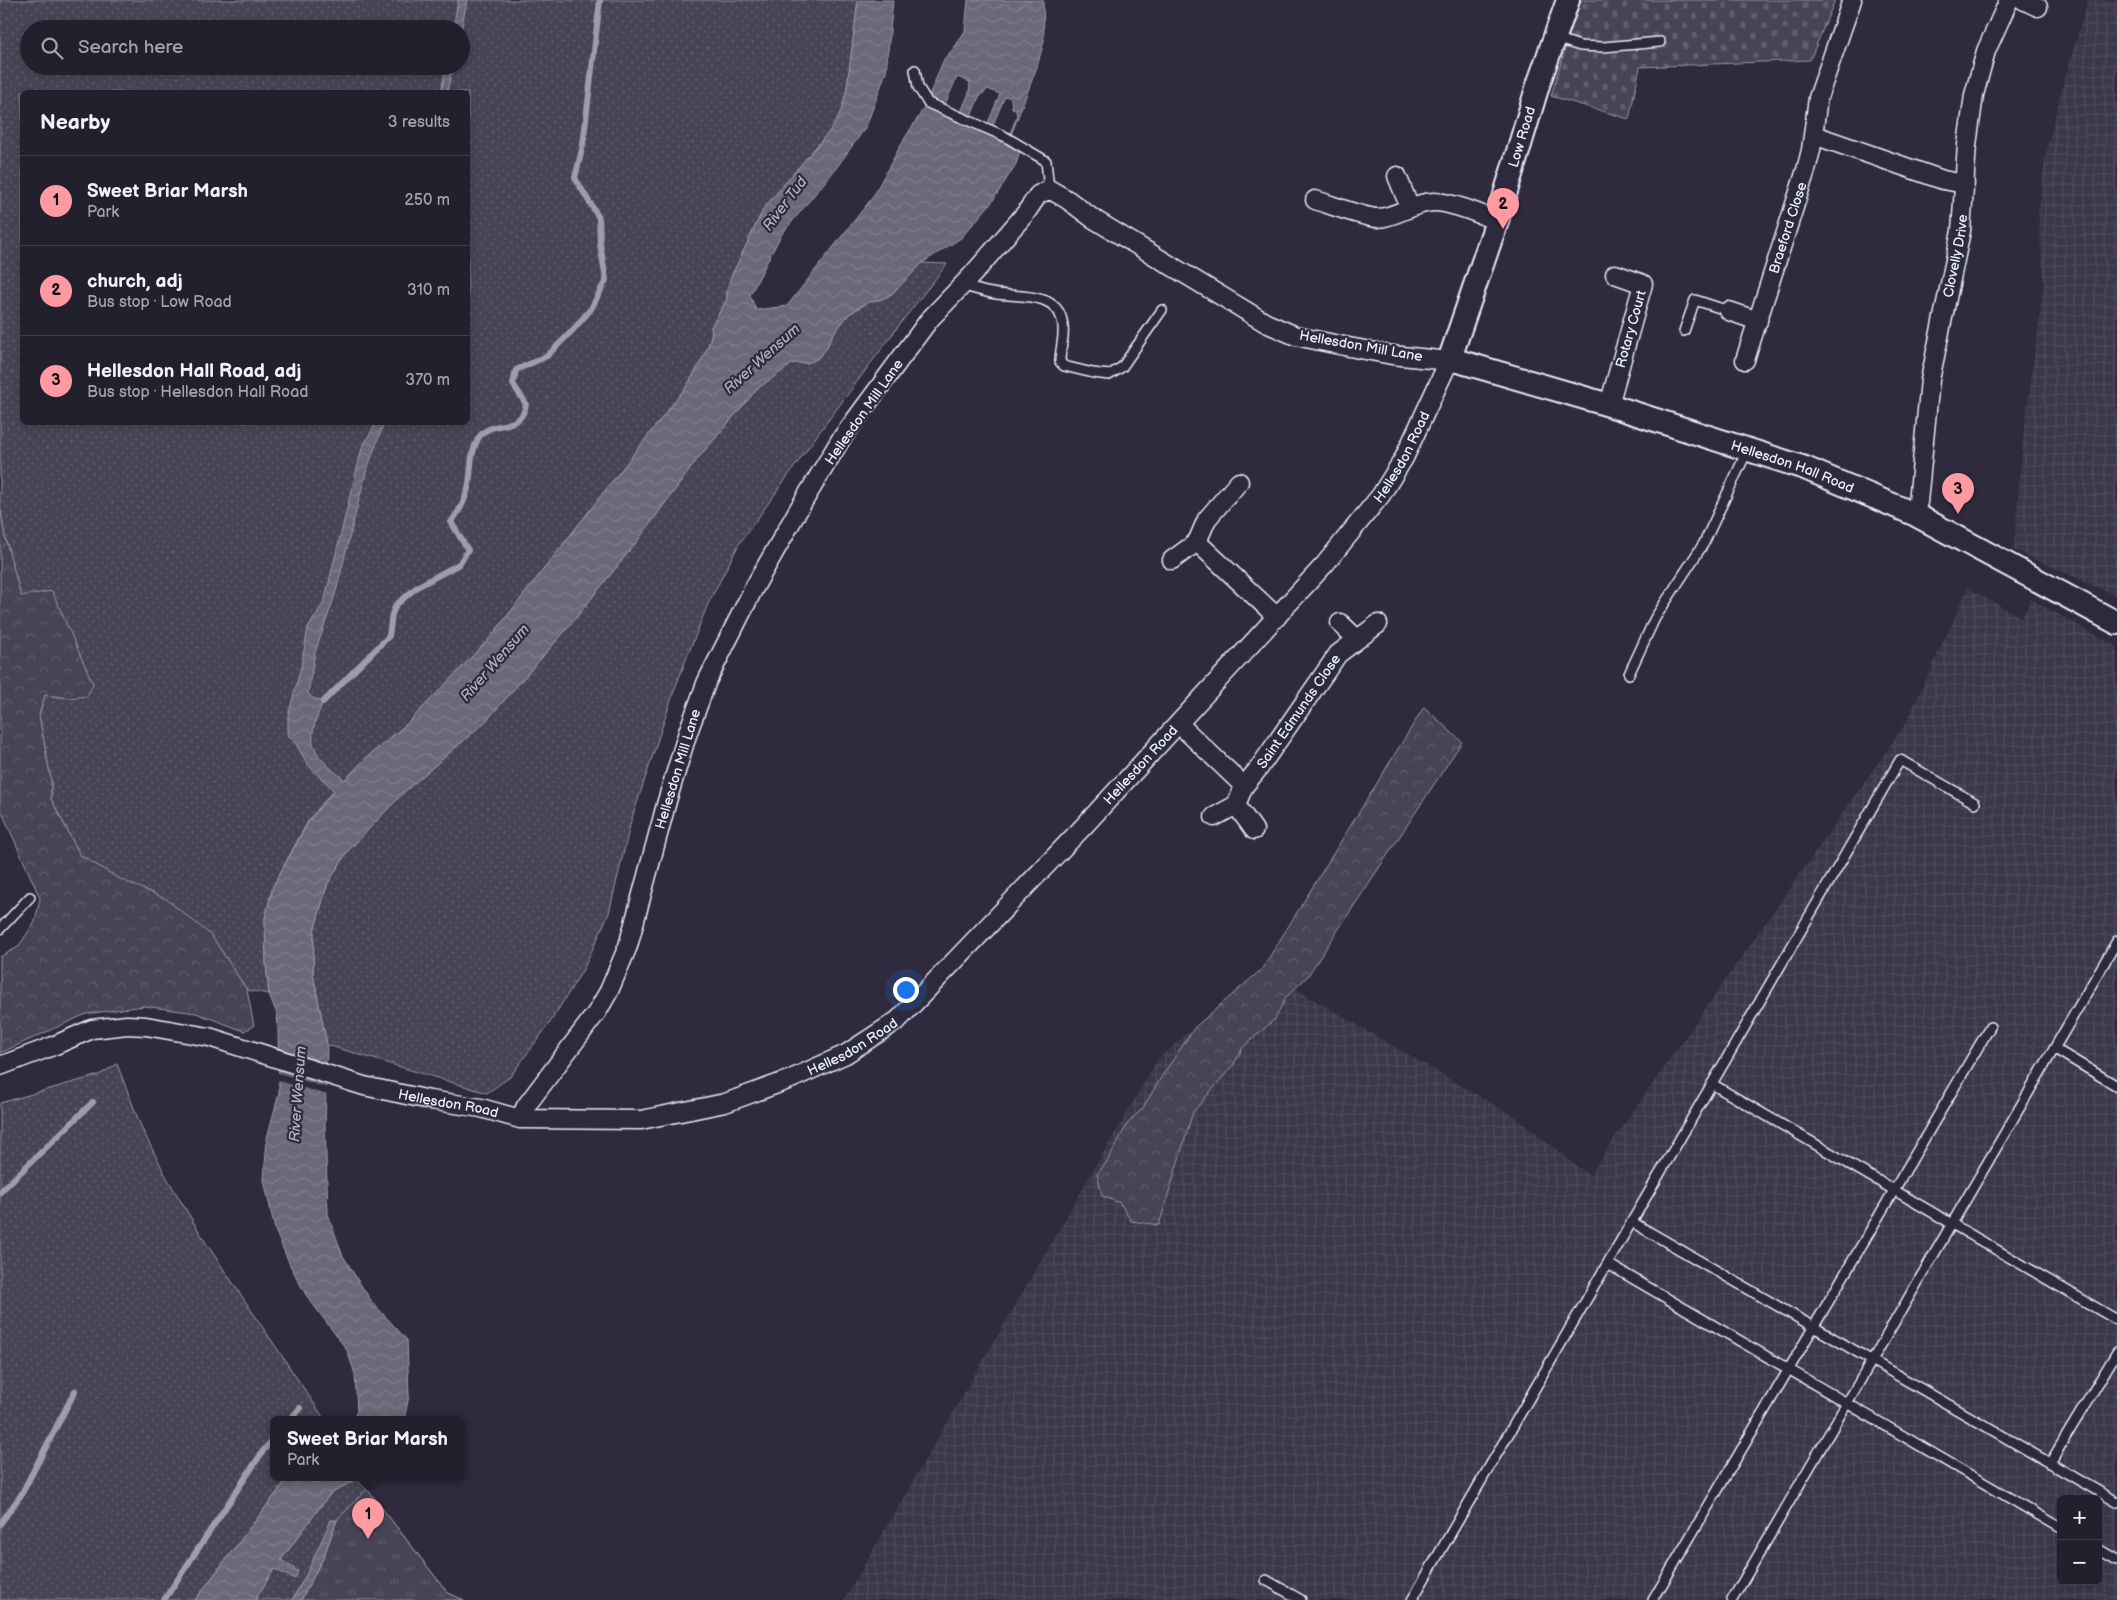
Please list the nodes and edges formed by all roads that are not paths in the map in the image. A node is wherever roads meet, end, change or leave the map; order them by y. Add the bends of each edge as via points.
1 (1568, 0) edge
2 (1852, 0) edge
3 (2009, 0) edge
4 (1555, 38) junction
5 (1660, 42) dead end
6 (915, 70) dead end
7 (1814, 135) junction
8 (1397, 176) dead end
9 (1965, 184) junction
10 (1049, 189) junction
11 (1315, 200) dead end
12 (1410, 208) junction
13 (1497, 221) junction
14 (1615, 274) dead end
15 (961, 285) junction
16 (1162, 310) dead end
17 (1729, 311) joint
18 (1758, 321) junction
19 (1684, 331) dead end
20 (1448, 360) junction
21 (1745, 360) dead end
22 (1610, 405) junction
23 (1748, 449) junction
24 (1239, 482) dead end
25 (1914, 514) junction
26 (1197, 542) junction
27 (1172, 560) dead end
28 (1278, 617) junction
29 (1340, 623) dead end
30 (2117, 623) edge
31 (1378, 624) dead end
32 (1356, 639) junction
33 (1629, 674) dead end
34 (1179, 724) junction
35 (1244, 786) junction
36 (1975, 803) dead end
37 (1236, 805) junction
38 (1214, 817) dead end
39 (1254, 830) dead end
40 (30, 897) dead end
41 (0, 929) edge
42 (2117, 941) edge
43 (1990, 1027) dead end
44 (2055, 1049) junction
45 (0, 1066) edge
46 (1712, 1084) junction
47 (2117, 1086) edge
48 (520, 1119) junction
49 (1894, 1189) junction
50 (1632, 1222) junction
51 (1952, 1224) junction
52 (1608, 1264) junction
53 (2117, 1320) edge
54 (1813, 1327) junction
55 (2117, 1352) edge
56 (1872, 1361) junction
57 (1789, 1369) junction
58 (1848, 1404) junction
59 (2050, 1464) junction
60 (2117, 1502) edge
61 (2057, 1526) edge
62 (2102, 1551) edge
63 (2117, 1560) edge
64 (1266, 1580) dead end
65 (1301, 1600) edge
66 (1412, 1600) edge
67 (1653, 1600) edge
68 (1732, 1600) edge

1 - 4 street, Low Road
2 - 7 street, Braeford Close via 1818,98
3 - 9 street, Clovelly Drive via 1986,51 1974,95
4 - 5 lane via 1580,46 1603,47
4 - 13 street, Low Road
6 - 10 lane via 918,87 928,103 1004,136 1046,161
7 - 9 street via 1943,180
7 - 18 street, Braeford Close
8 - 12 street
9 - 25 street, Clovelly Drive via 1961,231 1930,380 1918,502
10 - 15 street, Hellesdon Mill Lane via 1038,195
10 - 20 street, Hellesdon Mill Lane via 1266,323 1296,336 1392,355
11 - 12 street via 1376,218
12 - 13 street via 1434,202 1470,210
13 - 20 street, Low Road
14 - 22 street, Rotary Court via 1643,284
15 - 16 lane via 992,294 1033,296 1056,306 1064,331 1060,362 1064,366 1109,375 1122,367
15 - 48 street, Hellesdon Mill Lane via 929,320 841,439 755,586 707,681 688,732 628,946 609,992 526,1106
17 - 18 street
17 - 19 lane via 1695,300
18 - 21 street, Braeford Close
20 - 22 street, Hellesdon Hall Road
20 - 28 street, Hellesdon Road via 1408,449 1381,496
22 - 23 street, Hellesdon Hall Road
23 - 25 street, Hellesdon Hall Road via 1805,468
23 - 33 lane via 1704,543 1655,618
24 - 26 street via 1207,519
25 - 30 street, Hellesdon Hall Road
26 - 27 street
26 - 28 street
28 - 34 street, Hellesdon Road
29 - 32 street
31 - 32 street, Saint Edmunds Close
32 - 35 street, Saint Edmunds Close via 1338,654
34 - 35 street
34 - 48 street, Hellesdon Road via 898,1020 846,1054 791,1079 716,1105 641,1120
35 - 37 street, Saint Edmunds Close
36 - 46 lane via 1900,760
37 - 38 street
37 - 39 street
40 - 41 lane
42 - 44 lane
43 - 49 lane
44 - 47 lane
44 - 51 lane
45 - 48 street, Hellesdon Road via 92,1029 127,1025 209,1037 364,1086 481,1108
46 - 49 lane
46 - 50 lane
49 - 51 lane
49 - 54 lane
50 - 52 lane
50 - 54 lane
51 - 53 lane
51 - 56 lane
52 - 57 lane
52 - 66 lane
54 - 56 lane
54 - 57 lane
55 - 59 lane
56 - 58 lane
56 - 59 lane
57 - 58 lane
57 - 67 lane
58 - 61 lane
58 - 68 lane
59 - 60 lane
62 - 63 lane
64 - 65 lane

